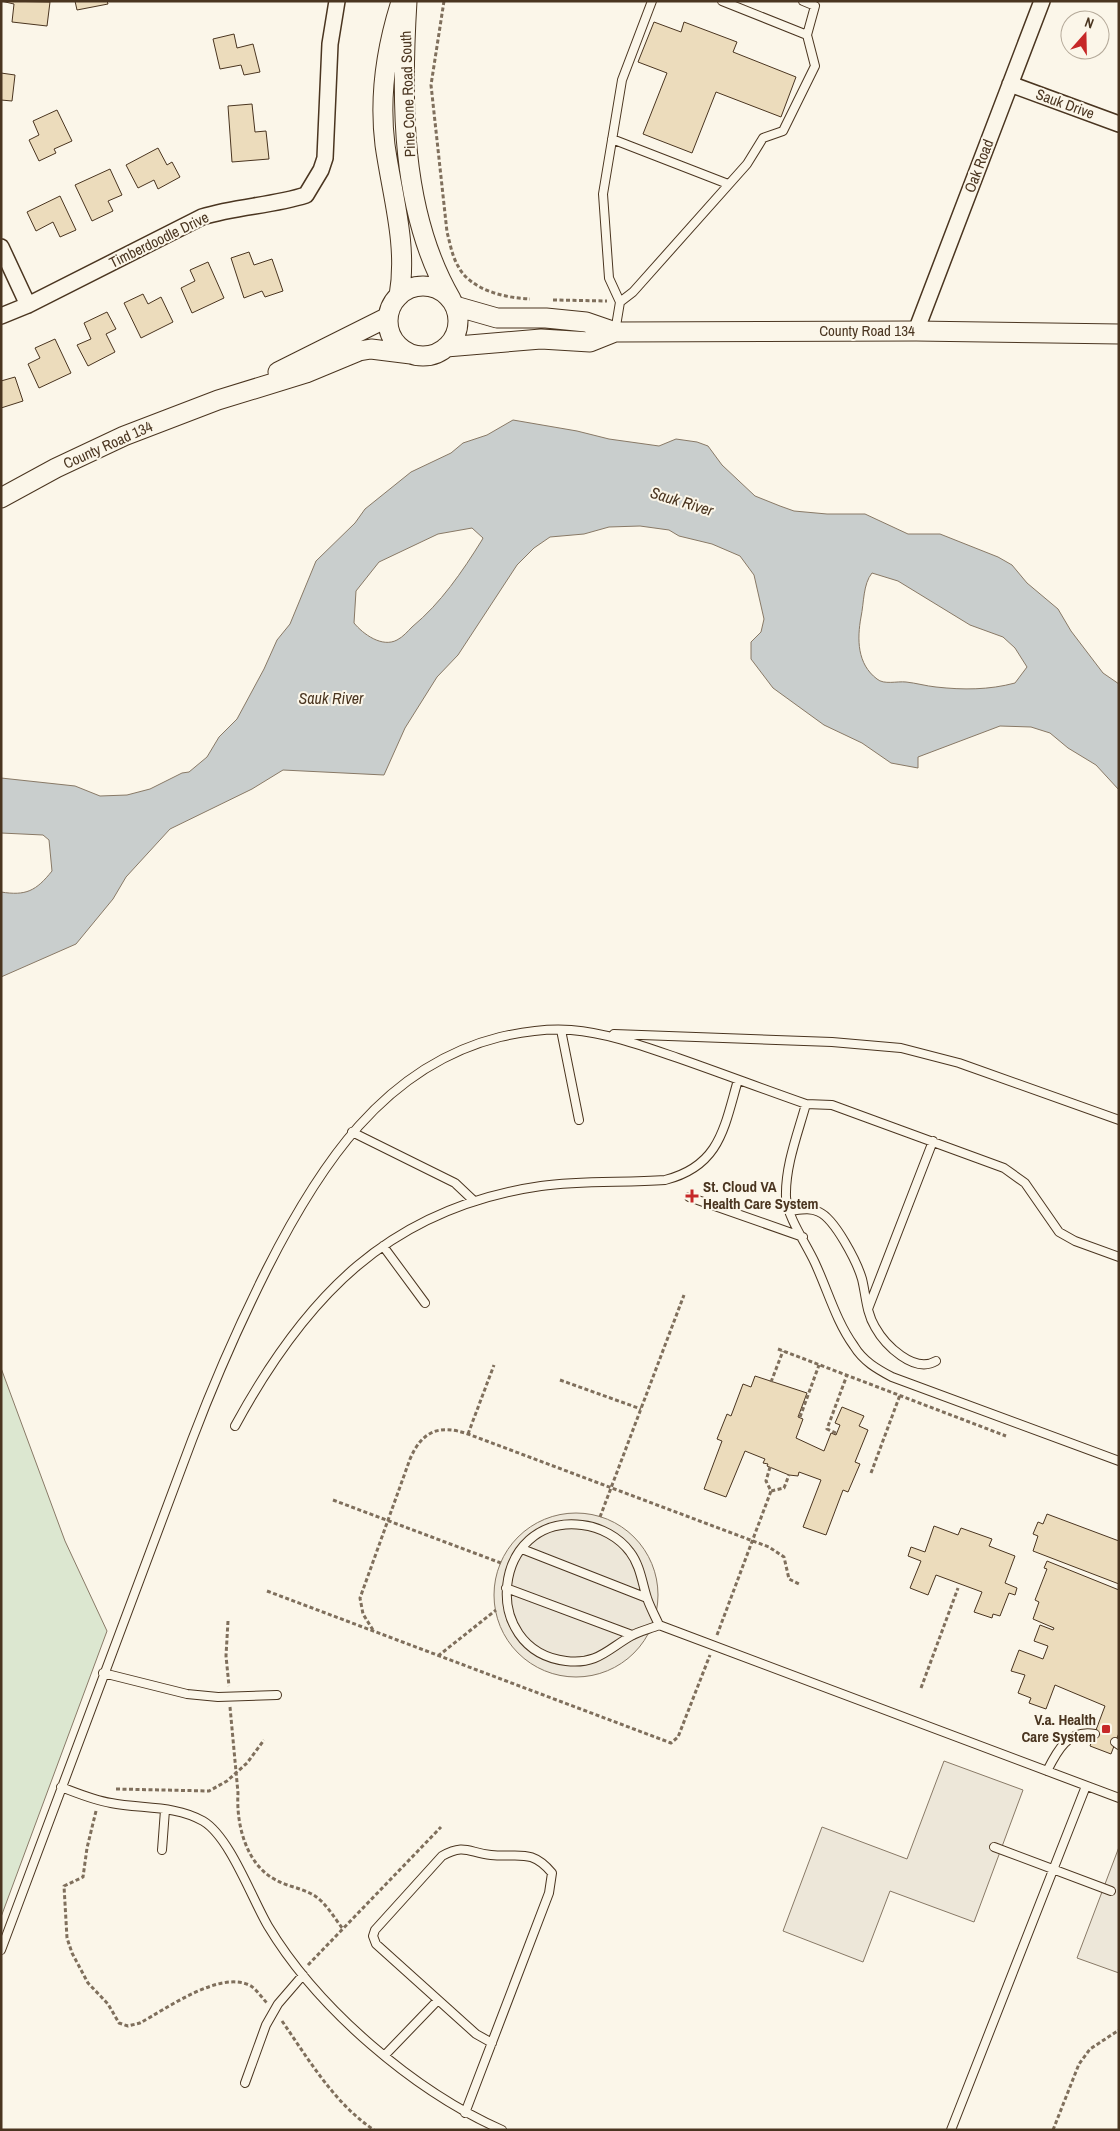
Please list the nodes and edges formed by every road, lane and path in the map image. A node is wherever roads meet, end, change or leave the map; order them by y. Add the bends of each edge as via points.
1 (337, 1) edge
2 (401, 1) edge
3 (407, 1) edge
4 (444, 1) edge
5 (652, 1) edge
6 (722, 1) edge
7 (803, 1) edge
8 (1042, 1) edge
9 (807, 35) junction
10 (1010, 84) junction
11 (1119, 124) edge
12 (612, 139) junction
13 (728, 184) junction
14 (1, 247) edge
15 (399, 296) junction
16 (531, 299) dead end
17 (551, 300) dead end
18 (453, 302) junction
19 (620, 302) junction
20 (28, 305) junction
21 (1, 316) edge
22 (388, 317) junction
23 (916, 331) junction
24 (615, 332) junction
25 (1119, 334) edge
26 (446, 348) junction
27 (411, 354) junction
28 (218, 400) junction
29 (1, 498) edge
30 (561, 1030) junction
31 (600, 1034) junction
32 (738, 1080) junction
33 (806, 1104) junction
34 (579, 1120) dead end
35 (1119, 1120) edge
36 (352, 1132) junction
37 (933, 1141) junction
38 (688, 1197) dead end
39 (474, 1201) junction
40 (789, 1211) junction
41 (803, 1237) junction
42 (383, 1246) junction
43 (1119, 1257) edge
44 (684, 1295) dead end
45 (425, 1303) dead end
46 (868, 1309) junction
47 (778, 1349) dead end
48 (783, 1351) junction
49 (936, 1361) dead end
50 (494, 1365) dead end
51 (819, 1365) junction
52 (847, 1375) junction
53 (560, 1380) dead end
54 (771, 1382) dead end
55 (900, 1395) junction
56 (641, 1409) junction
57 (800, 1417) dead end
58 (235, 1426) dead end
59 (468, 1434) junction
60 (836, 1434) dead end
61 (1006, 1436) dead end
62 (1119, 1461) edge
63 (770, 1467) dead end
64 (871, 1473) dead end
65 (789, 1475) dead end
66 (611, 1489) junction
67 (771, 1492) junction
68 (333, 1500) dead end
69 (600, 1518) dead end
70 (387, 1521) junction
71 (752, 1541) junction
72 (522, 1549) junction
73 (501, 1563) dead end
74 (801, 1585) dead end
75 (506, 1588) junction
76 (958, 1588) dead end
77 (267, 1591) dead end
78 (647, 1598) junction
79 (496, 1610) dead end
80 (228, 1621) dead end
81 (659, 1625) junction
82 (374, 1632) junction
83 (632, 1635) junction
84 (713, 1646) junction
85 (438, 1656) junction
86 (104, 1674) junction
87 (921, 1688) dead end
88 (277, 1695) dead end
89 (230, 1697) junction
90 (1095, 1734) dead end
91 (264, 1740) dead end
92 (1048, 1771) junction
93 (235, 1774) junction
94 (1086, 1786) junction
95 (61, 1787) junction
96 (116, 1789) dead end
97 (1119, 1798) edge
98 (99, 1800) junction
99 (165, 1810) junction
100 (441, 1827) dead end
101 (994, 1847) dead end
102 (162, 1850) dead end
103 (1054, 1868) junction
104 (1111, 1891) dead end
105 (342, 1929) junction
106 (1, 1950) edge
107 (302, 1974) junction
108 (438, 2000) junction
109 (274, 2011) junction
110 (1119, 2030) edge
111 (492, 2043) junction
112 (385, 2055) junction
113 (245, 2083) dead end
114 (465, 2112) junction
115 (374, 2130) edge
116 (502, 2130) edge
117 (950, 2130) edge
118 (1053, 2130) edge

1 - 20 street, Timberdoodle Drive via 330,44 325,158 306,195 202,217
2 - 15 street, Pine Cone Road South via 388,46 384,91 385,142 403,251
3 - 18 street, Pine Cone Road South via 406,120 414,196 430,257
4 - 16 path via 431,85 447,232 453,253 458,267 481,288 496,294
5 - 12 lane via 622,80
6 - 9 lane
7 - 9 lane via 815,6
8 - 10 street, Oak Road
9 - 13 lane via 815,66 783,131 763,138 747,164
10 - 11 street, Sauk Drive
10 - 23 street, Oak Road
12 - 13 lane
12 - 19 lane via 603,194 609,278
13 - 19 lane via 633,292
14 - 20 street
15 - 18 street via 409,288 427,286 436,288
15 - 22 street
17 - 19 path
18 - 24 street, County Road 134 via 497,318 586,322
18 - 26 street via 458,324
19 - 24 lane
20 - 21 street, Timberdoodle Drive
22 - 27 street via 391,335
22 - 28 street, County Road 134
23 - 24 street, County Road 134
23 - 25 street, County Road 134
24 - 26 street, County Road 134 via 590,342 541,338
26 - 27 street via 430,355
27 - 28 street, County Road 134 via 371,349 359,351 306,374
28 - 29 street, County Road 134 via 124,436
30 - 31 lane
30 - 34 lane
30 - 36 lane via 511,1034 460,1050 406,1081 380,1102
31 - 32 lane
31 - 35 lane via 832,1042 901,1048 959,1063
32 - 33 lane
32 - 39 lane via 715,1147 702,1164 684,1176 665,1180 541,1186
33 - 37 lane via 832,1105
33 - 40 lane via 786,1185
36 - 39 lane via 455,1183
36 - 86 lane via 305,1198 220,1366
37 - 43 lane via 1004,1168 1025,1183 1059,1232
37 - 46 lane
38 - 41 lane
39 - 42 lane via 412,1227
40 - 41 lane
40 - 46 lane via 818,1211 834,1225 859,1270
41 - 62 lane via 842,1326 854,1347 870,1364 892,1377
42 - 45 lane
42 - 58 lane via 308,1314 283,1346
44 - 56 path
46 - 49 lane via 875,1328 902,1356 922,1365
47 - 48 path
48 - 51 path
48 - 54 path
50 - 59 path
51 - 52 path
51 - 57 path
52 - 55 path
52 - 60 path via 827,1429
53 - 56 path
55 - 61 path
55 - 64 path
56 - 66 path
59 - 66 path
59 - 70 path via 448,1430 419,1440
63 - 67 path via 766,1481
65 - 67 path via 784,1488
66 - 69 path
66 - 71 path
67 - 71 path
68 - 70 path
70 - 73 path
70 - 82 path via 360,1598 363,1614
71 - 74 path via 779,1552 784,1557 789,1579
71 - 84 path
72 - 75 lane via 509,1571
72 - 78 lane
72 - 78 lane via 529,1540 549,1528 571,1524 594,1526 614,1536 630,1552
75 - 83 lane
75 - 83 lane via 512,1623 526,1642 544,1655 566,1661 589,1660 610,1652
76 - 87 path
77 - 82 path
78 - 81 lane
79 - 85 path
80 - 89 path via 226,1656
81 - 83 lane
81 - 84 lane
82 - 85 path
84 - 85 path via 678,1737 671,1743
84 - 92 lane
86 - 89 lane via 187,1694
86 - 95 lane
88 - 89 lane
89 - 93 path
90 - 92 lane via 1082,1733 1066,1740
91 - 93 path via 256,1754
92 - 94 lane
93 - 96 path via 209,1791
93 - 105 path via 242,1833 257,1866 274,1879 318,1898
94 - 97 lane
94 - 103 lane
95 - 98 lane
95 - 106 lane
98 - 99 lane
98 - 109 path via 83,1877 64,1886 67,1938 88,1983 108,2004 119,2023 128,2026 140,2023 212,1985 226,1981 251,1986
99 - 102 lane
99 - 107 lane via 204,1822 217,1834 245,1879 268,1926
100 - 105 path
101 - 103 lane
103 - 104 lane
103 - 117 lane
105 - 107 path
107 - 109 lane
107 - 112 lane via 331,2006
108 - 111 lane via 476,2034
108 - 111 lane via 376,1944 375,1930 442,1856 452,1850 464,1848 490,1855 522,1854 545,1864 552,1872 553,1883
108 - 112 lane
109 - 113 lane
109 - 115 path via 320,2077 360,2120
110 - 118 path via 1090,2049 1079,2064
111 - 114 lane
112 - 114 lane
114 - 116 lane

